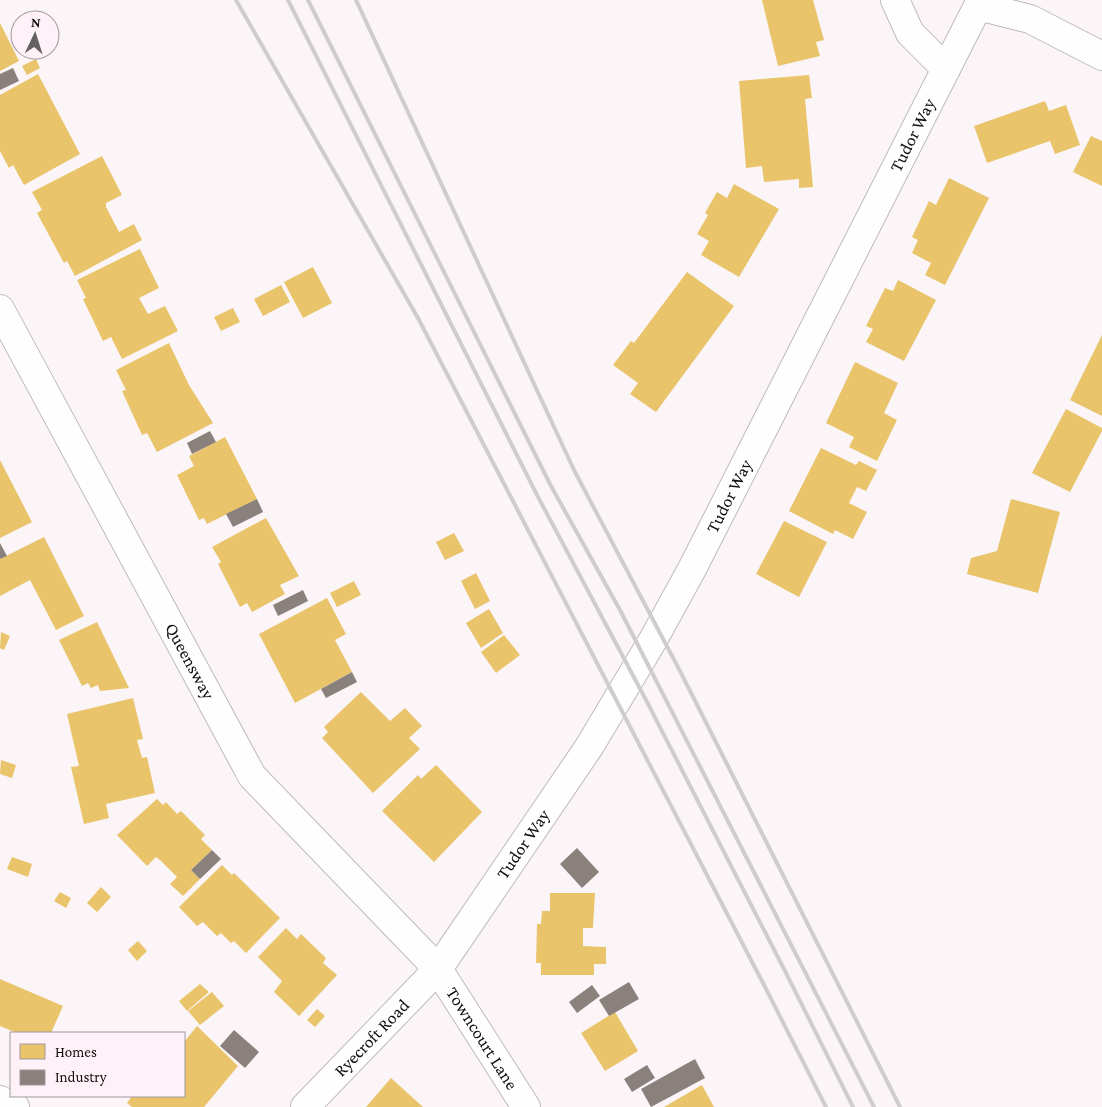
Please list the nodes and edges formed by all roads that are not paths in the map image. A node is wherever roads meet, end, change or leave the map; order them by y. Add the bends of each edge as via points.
1 (895, 0) edge
2 (980, 3) edge
3 (1102, 56) edge
4 (946, 69) junction
5 (0, 309) edge
6 (438, 970) junction
7 (0, 1100) edge
8 (15, 1107) edge
9 (306, 1107) edge
10 (526, 1107) edge

1 - 4 street via 910,33
2 - 3 street via 1030,19
2 - 4 street, Tudor Way
4 - 6 street, Tudor Way via 653,640 589,747
5 - 6 street, Queensway via 252,776
6 - 9 street, Ryecroft Road
6 - 10 street, Towncourt Lane
7 - 8 street

